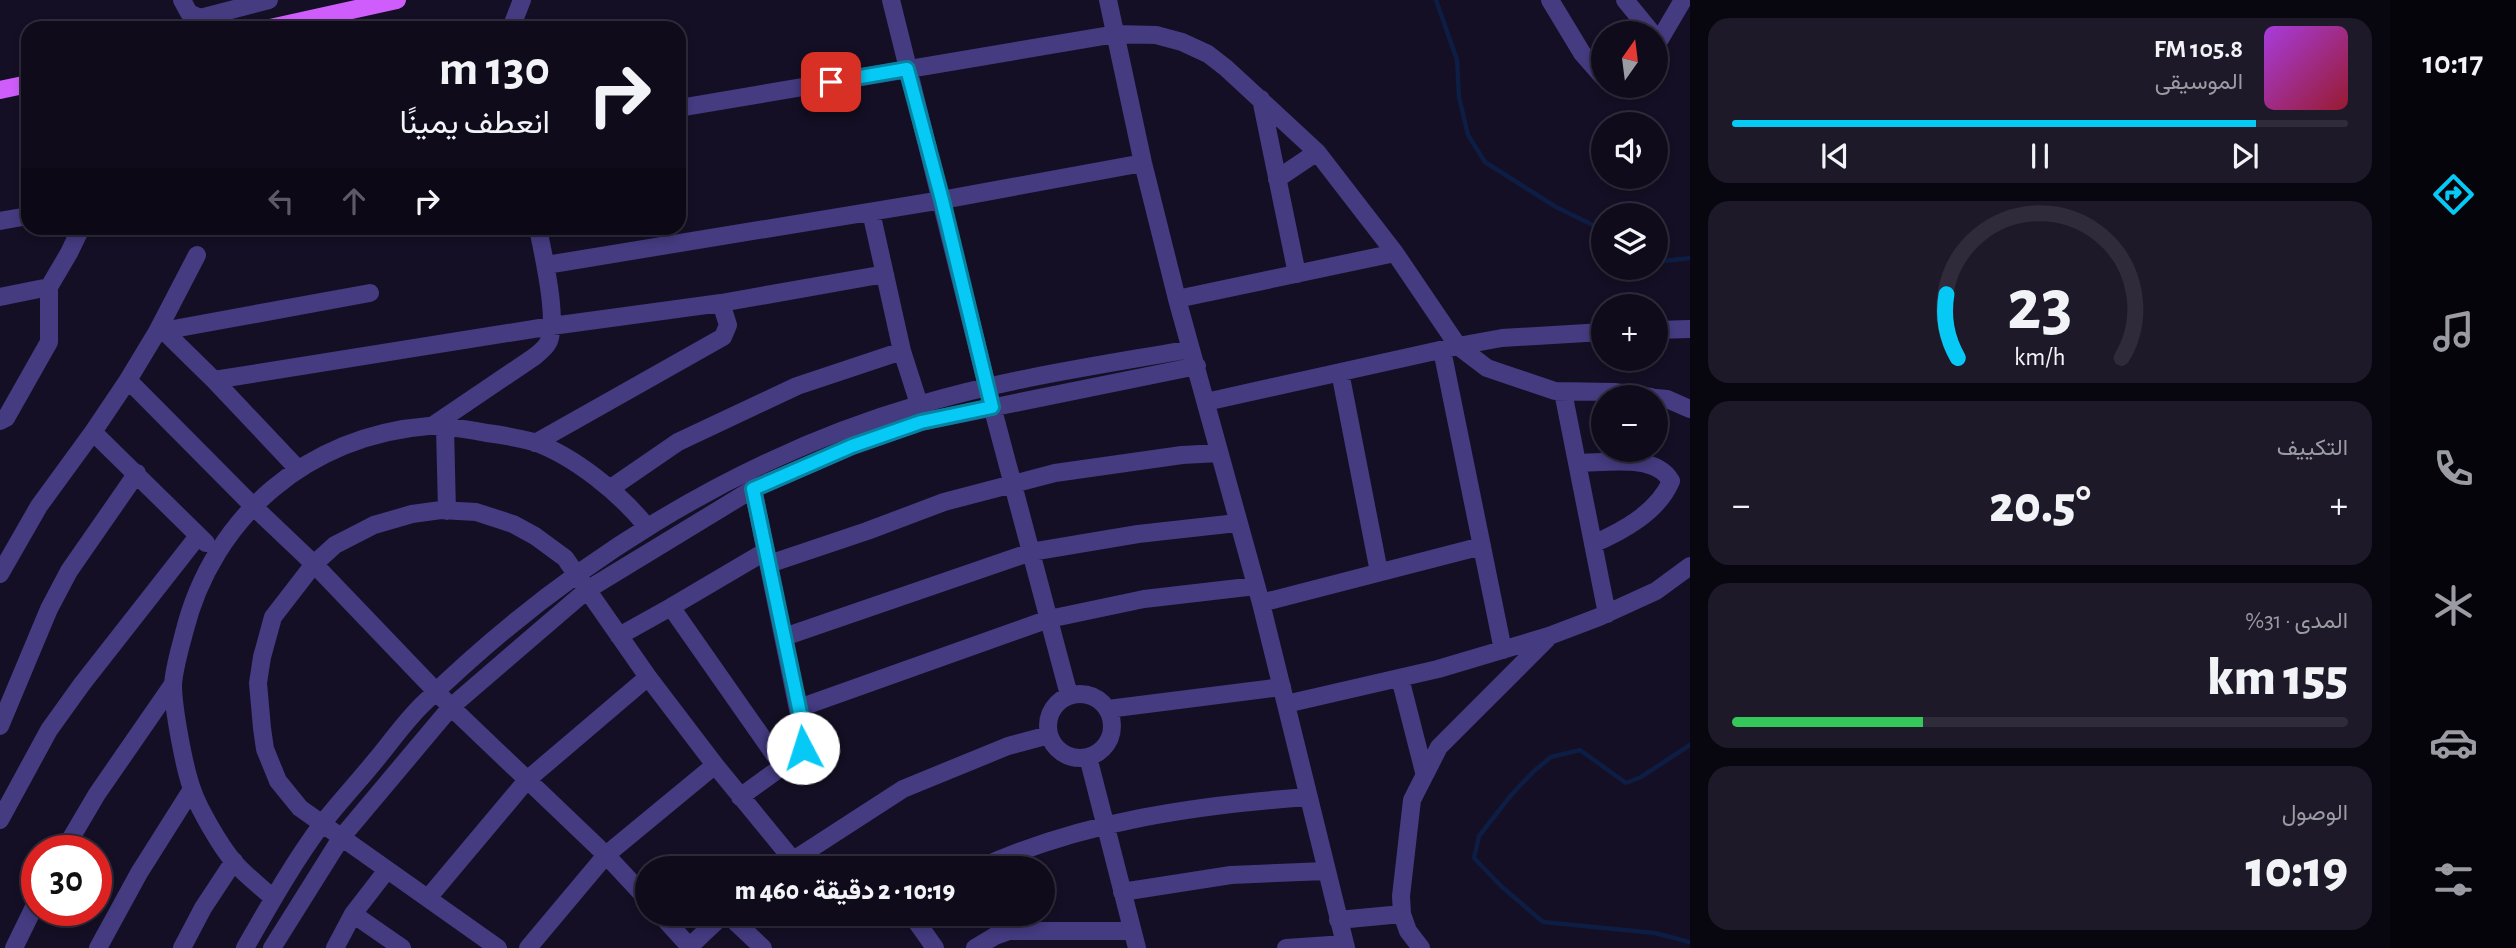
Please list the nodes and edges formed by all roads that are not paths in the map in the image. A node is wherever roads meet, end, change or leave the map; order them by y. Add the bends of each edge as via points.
1 (182, 0) edge
2 (269, 0) edge
3 (397, 0) edge
4 (522, 0) edge
5 (891, 0) edge
6 (1108, 0) edge
7 (1550, 0) edge
8 (1625, 0) edge
9 (1683, 0) edge
10 (302, 21) edge
11 (514, 21) edge
12 (1641, 21) edge
13 (1668, 21) edge
14 (1116, 34) junction
15 (1591, 63) edge
16 (907, 69) junction
17 (21, 86) edge
18 (0, 90) edge
19 (1261, 99) junction
20 (686, 107) edge
21 (1317, 152) junction
22 (1143, 163) junction
23 (1277, 179) junction
24 (942, 200) junction
25 (872, 212) junction
26 (21, 217) edge
27 (0, 221) edge
28 (686, 234) edge
29 (77, 235) edge
30 (540, 235) edge
31 (669, 236) edge
32 (1395, 253) junction
33 (197, 255) dead end
34 (546, 265) junction
35 (885, 274) junction
36 (1297, 274) junction
37 (49, 287) junction
38 (370, 293) dead end
39 (0, 297) edge
40 (1177, 299) junction
41 (721, 303) junction
42 (552, 326) junction
43 (1690, 329) edge
44 (1668, 330) edge
45 (160, 331) junction
46 (1591, 333) edge
47 (1450, 348) junction
48 (902, 351) junction
49 (1194, 357) junction
50 (1340, 372) junction
51 (128, 380) junction
52 (215, 380) junction
53 (987, 386) junction
54 (1563, 391) junction
55 (1591, 392) edge
56 (1668, 399) edge
57 (1206, 402) junction
58 (919, 404) junction
59 (992, 407) junction
60 (1690, 409) edge
61 (1, 423) edge
62 (438, 427) junction
63 (93, 432) junction
64 (535, 443) junction
65 (1219, 453) junction
66 (1577, 463) junction
67 (298, 469) junction
68 (137, 473) junction
69 (1013, 484) junction
70 (611, 488) junction
71 (753, 489) junction
72 (254, 507) junction
73 (447, 511) junction
74 (1237, 523) junction
75 (647, 527) junction
76 (198, 536) junction
77 (1593, 544) junction
78 (1482, 546) junction
79 (1031, 552) junction
80 (216, 553) junction
81 (767, 557) junction
82 (314, 564) junction
83 (1690, 566) edge
84 (1379, 572) junction
85 (0, 574) edge
86 (576, 574) junction
87 (587, 590) junction
88 (1258, 595) junction
89 (671, 607) junction
90 (1607, 614) junction
91 (1049, 619) junction
92 (619, 636) junction
93 (1549, 636) junction
94 (784, 637) junction
95 (1503, 650) junction
96 (648, 677) junction
97 (1400, 678) junction
98 (173, 684) junction
99 (436, 692) junction
100 (1069, 695) junction
101 (1284, 695) junction
102 (451, 707) junction
103 (799, 708) junction
104 (1108, 709) junction
105 (0, 726) edge
106 (1049, 735) junction
107 (1088, 757) junction
108 (715, 765) junction
109 (783, 767) junction
110 (1424, 772) junction
111 (527, 780) junction
112 (192, 789) junction
113 (740, 797) junction
114 (1308, 797) junction
115 (0, 820) edge
116 (322, 824) junction
117 (1106, 825) junction
118 (73, 835) edge
119 (341, 838) junction
120 (606, 855) junction
121 (781, 856) edge
122 (798, 856) edge
123 (1010, 856) edge
124 (233, 861) junction
125 (387, 870) junction
126 (1326, 870) junction
127 (635, 886) edge
128 (1122, 892) junction
129 (273, 898) junction
130 (428, 898) junction
131 (353, 914) junction
132 (1402, 914) junction
133 (1338, 920) junction
134 (25, 926) edge
135 (671, 926) edge
136 (712, 926) edge
137 (738, 926) edge
138 (919, 926) edge
139 (1135, 940) edge
140 (1345, 946) edge
141 (689, 947) edge
142 (14, 948) edge
143 (98, 948) edge
144 (182, 948) edge
145 (245, 948) edge
146 (272, 948) edge
147 (335, 948) edge
148 (402, 948) edge
149 (498, 948) edge
150 (528, 948) edge
151 (763, 948) edge
152 (935, 948) edge
153 (975, 948) edge
154 (1286, 948) edge
155 (1421, 948) edge

1 - 2 street via 189,13 200,18
3 - 10 main road
4 - 11 street
5 - 16 street
6 - 14 street
7 - 15 street
8 - 12 street
9 - 13 street
14 - 16 street
14 - 19 street via 1156,35 1182,42 1217,61
14 - 22 street
16 - 20 street
16 - 24 street
17 - 18 main road
19 - 21 street
19 - 23 street
21 - 23 street
21 - 32 street
22 - 24 street
22 - 40 street
23 - 36 street
24 - 25 street
24 - 53 street
25 - 28 street
25 - 35 street
26 - 27 street
29 - 37 street
30 - 34 street
31 - 34 street
32 - 36 street
32 - 47 street
33 - 45 street
34 - 42 street
35 - 41 street
35 - 48 street
36 - 40 street
37 - 39 street
37 - 61 street via 49,342
38 - 45 street
40 - 49 street
41 - 42 street
41 - 64 street via 728,320 723,337
42 - 52 street
42 - 62 street via 542,351
43 - 44 street
45 - 51 street
45 - 52 street
46 - 47 street via 1502,338
47 - 50 street
47 - 54 street via 1487,368
47 - 78 street
48 - 58 street
48 - 70 street via 797,386 678,443
49 - 53 street
49 - 57 street
49 - 59 street
50 - 57 street
50 - 84 street
51 - 63 street
51 - 72 street
52 - 67 street
53 - 58 street
53 - 59 street
54 - 55 street
54 - 66 street
56 - 60 street
57 - 65 street
58 - 75 street via 742,474
59 - 69 street
59 - 71 street via 921,422
62 - 64 street
62 - 67 street via 387,432 344,444
62 - 73 street
63 - 68 street
63 - 85 street via 40,506
64 - 70 street
65 - 69 street via 1055,473
65 - 74 street
66 - 77 street
66 - 77 street via 1641,462 1666,472 1671,481 1665,496 1644,515
67 - 72 street
68 - 76 street
68 - 105 street via 69,571
69 - 79 street
69 - 81 street via 944,502 867,531
70 - 75 street
71 - 81 street
71 - 87 street
72 - 80 street
72 - 82 street
73 - 82 street via 412,514 374,525 335,545
73 - 86 street via 476,512 513,524 565,558
74 - 79 street
74 - 88 street
75 - 86 street
76 - 80 street
76 - 115 street via 56,721
77 - 90 street
78 - 84 street
78 - 95 street
79 - 91 street
79 - 94 street
80 - 98 street via 189,614
81 - 89 street
81 - 94 street
82 - 99 street
82 - 116 street via 273,617 258,683 265,749 278,780 300,808
83 - 90 street via 1656,591
84 - 88 street
86 - 87 street
86 - 99 street
87 - 92 street
87 - 102 street
88 - 91 street via 1144,599
88 - 101 street
89 - 92 street
89 - 109 street
90 - 93 street
91 - 100 street
91 - 103 street
92 - 96 street
93 - 95 street
93 - 110 street via 1438,747
94 - 103 street
95 - 97 street
96 - 108 street
96 - 111 street
97 - 101 street
97 - 110 street
98 - 112 street
98 - 118 street
99 - 102 street
99 - 116 street
100 - 104 street via 1091,695
100 - 106 street via 1054,707
101 - 104 street
101 - 114 street
102 - 111 street
102 - 119 street
103 - 109 street via 803,748
104 - 107 street via 1110,740
106 - 107 street via 1067,756
106 - 122 street via 1008,746 903,789
107 - 117 street
108 - 113 street
108 - 120 street
109 - 113 street
110 - 132 street via 1412,800
111 - 120 street
111 - 130 street
112 - 124 street
112 - 143 street
113 - 121 street
114 - 117 street via 1208,807
114 - 126 street
116 - 119 street
116 - 129 street
117 - 123 street
117 - 128 street
119 - 125 street
119 - 146 street
120 - 127 street
120 - 150 street
124 - 129 street
124 - 144 street
125 - 130 street
125 - 131 street
126 - 128 street via 1231,875
126 - 133 street
128 - 139 street
129 - 145 street
130 - 149 street
131 - 147 street
131 - 148 street
132 - 133 street
132 - 155 street
133 - 140 street
134 - 142 street
135 - 141 street
136 - 141 street
137 - 151 street
138 - 152 street
139 - 153 street via 1009,930
140 - 154 street

